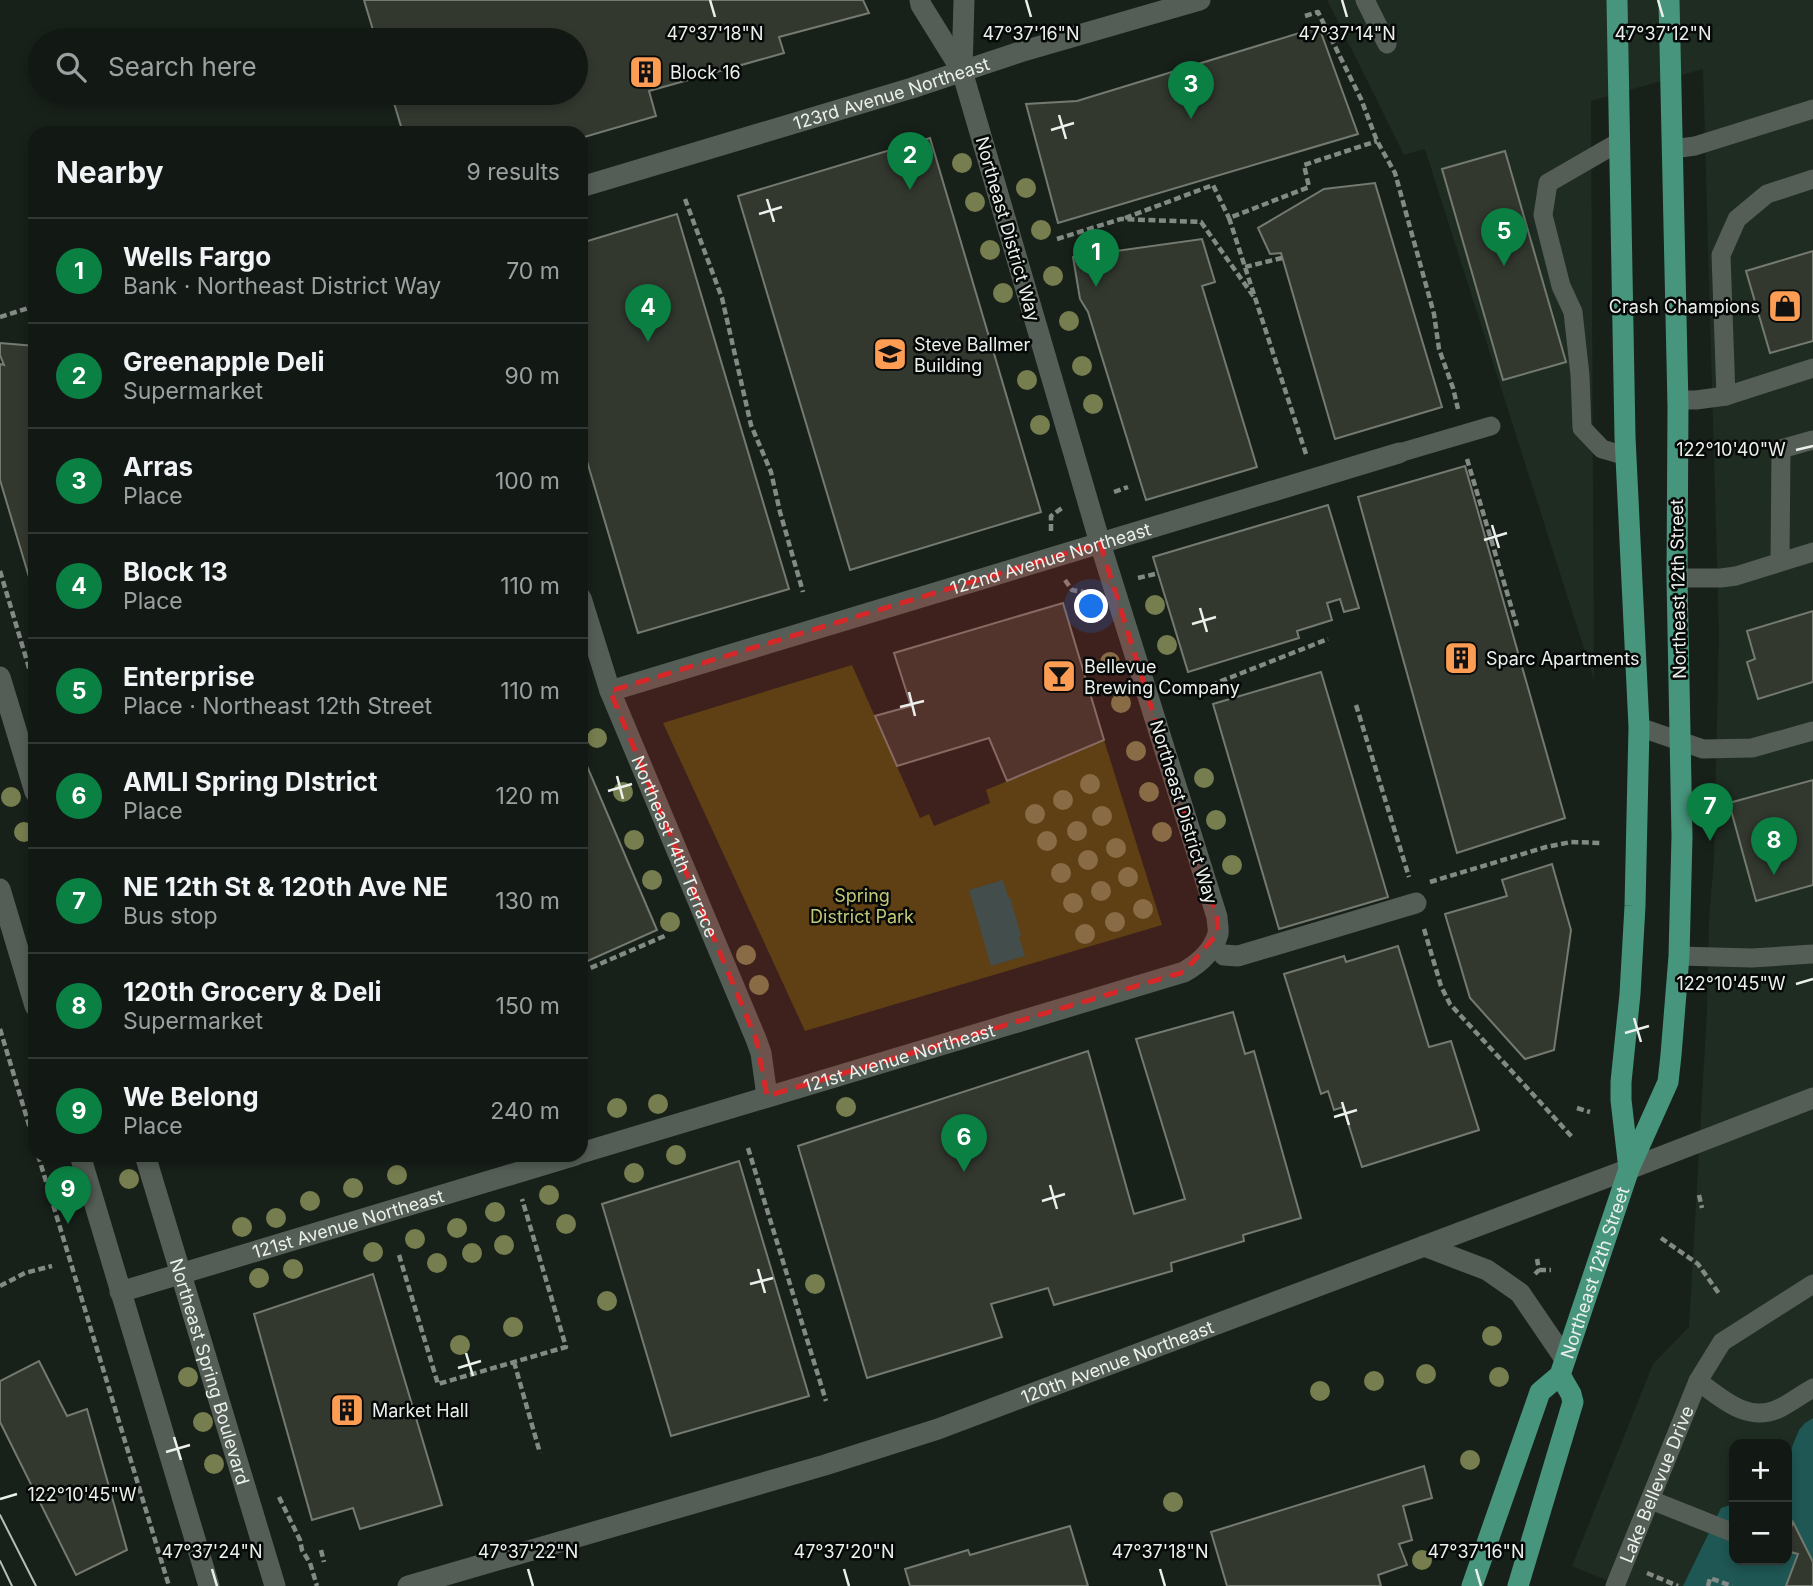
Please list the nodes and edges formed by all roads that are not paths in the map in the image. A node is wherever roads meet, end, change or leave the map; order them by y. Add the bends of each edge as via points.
1 (920, 0) edge
2 (964, 0) edge
3 (1200, 0) edge
4 (1366, 0) edge
5 (1617, 0) edge
6 (1669, 0) edge
7 (1387, 44) dead end
8 (962, 71) junction
9 (1813, 109) edge
10 (1619, 142) junction
11 (1672, 149) junction
12 (1813, 179) edge
13 (588, 185) edge
14 (1813, 368) edge
15 (1726, 396) junction
16 (1677, 400) junction
17 (1491, 426) dead end
18 (1813, 440) edge
19 (1399, 453) joint
20 (1626, 456) junction
21 (1100, 543) junction
22 (1813, 552) edge
23 (1780, 562) junction
24 (1677, 578) junction
25 (588, 620) edge
26 (0, 677) edge
27 (610, 691) junction
28 (1639, 727) junction
29 (1813, 731) edge
30 (1681, 742) junction
31 (28, 769) edge
32 (0, 889) edge
33 (1414, 895) road end
34 (1217, 951) junction
35 (1813, 954) edge
36 (1679, 956) junction
37 (28, 983) edge
38 (767, 1096) junction
39 (1813, 1098) edge
40 (588, 1151) edge
41 (82, 1162) edge
42 (147, 1162) edge
43 (553, 1162) edge
44 (1629, 1169) junction
45 (1424, 1246) junction
46 (181, 1274) junction
47 (1813, 1284) edge
48 (120, 1292) junction
49 (1562, 1367) junction
50 (1698, 1381) junction
51 (1813, 1388) edge
52 (1651, 1500) junction
53 (1729, 1531) edge
54 (462, 1578) edge
55 (209, 1586) edge
56 (275, 1586) edge
57 (408, 1586) edge
58 (1472, 1586) edge
59 (1518, 1586) edge
60 (1615, 1586) edge

1 - 8 street, Northeast District Way
2 - 8 street, Northeast District Way
3 - 8 street, 123rd Avenue Northeast
4 - 7 lane
5 - 10 main road, Northeast 12th Street
6 - 11 main road, Northeast 12th Street
8 - 13 street, 123rd Avenue Northeast
8 - 21 street, Northeast District Way
9 - 11 lane
10 - 20 main road, Northeast 12th Street
10 - 20 lane via 1548,183 1543,215 1561,286 1573,313 1581,428 1602,449
11 - 16 main road, Northeast 12th Street
12 - 15 lane via 1767,194 1737,219 1721,255
14 - 15 lane
15 - 16 lane
16 - 24 main road, Northeast 12th Street
17 - 19 lane, 122nd Avenue Northeast
18 - 23 lane via 1781,449
19 - 21 street, 122nd Avenue Northeast
20 - 28 main road, Northeast 12th Street
21 - 27 street, 122nd Avenue Northeast
21 - 34 street, Northeast District Way via 1217,917
22 - 23 lane
23 - 24 lane via 1737,576
24 - 30 main road, Northeast 12th Street
25 - 27 street, Northeast 14th Terrace
26 - 31 street
27 - 38 street, Northeast 14th Terrace via 757,1039
28 - 30 lane
28 - 44 main road, Northeast 12th Street via 1635,906 1620,1082
29 - 30 lane via 1752,748 1703,748
30 - 36 main road, Northeast 12th Street
32 - 37 street
33 - 34 street via 1238,956
34 - 38 street, 121st Avenue Northeast via 1184,972
35 - 36 lane
36 - 44 main road, Northeast 12th Street via 1668,1082
38 - 40 street, 121st Avenue Northeast
39 - 44 street, 120th Avenue Northeast
41 - 48 street
42 - 46 street, Northeast Spring Boulevard
43 - 46 street, 121st Avenue Northeast
44 - 45 street, 120th Avenue Northeast
44 - 49 main road, Northeast 12th Street
45 - 49 street via 1487,1270 1520,1293
45 - 54 street, 120th Avenue Northeast via 938,1429
46 - 48 street, 121st Avenue Northeast
46 - 56 street, Northeast Spring Boulevard
47 - 50 lane, Lake Bellevue Drive via 1722,1342
48 - 55 street
49 - 58 main road, Northeast 12th Street via 1540,1392
49 - 59 main road, Northeast 12th Street via 1573,1402
50 - 51 lane, Lake Bellevue Drive via 1739,1410 1757,1414 1778,1409
50 - 52 lane, Lake Bellevue Drive
52 - 53 lane
52 - 60 lane, Lake Bellevue Drive
54 - 57 street, 120th Avenue Northeast

